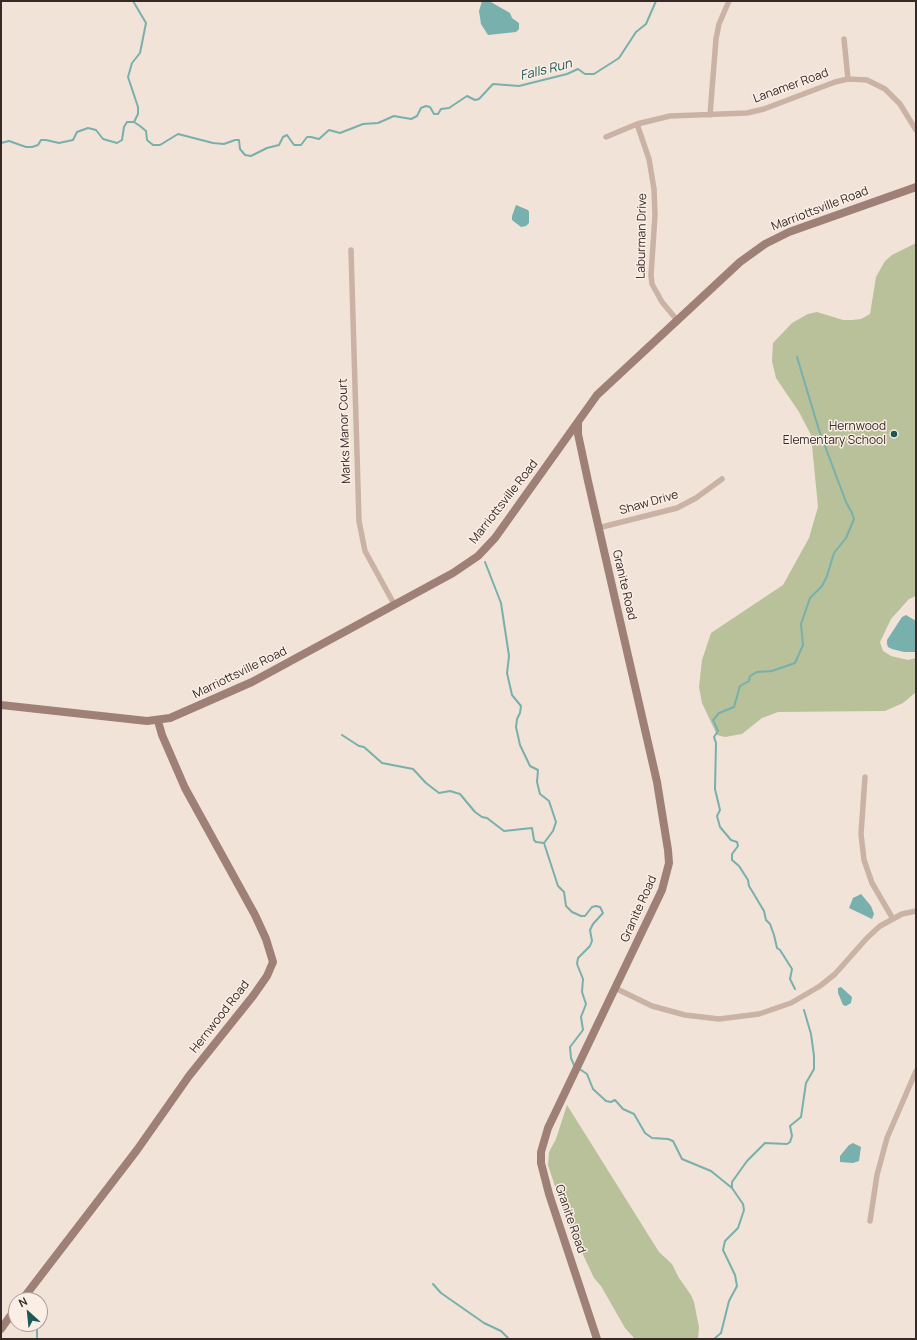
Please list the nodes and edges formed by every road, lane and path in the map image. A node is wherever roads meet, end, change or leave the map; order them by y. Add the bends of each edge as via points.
1 (728, 1) edge
2 (844, 40) dead end
3 (848, 79) junction
4 (710, 115) junction
5 (637, 124) junction
6 (916, 130) edge
7 (606, 137) dead end
8 (916, 187) edge
9 (351, 250) dead end
10 (677, 320) junction
11 (578, 422) junction
12 (722, 479) dead end
13 (598, 528) junction
14 (394, 604) junction
15 (1, 705) edge
16 (158, 721) junction
17 (866, 777) dead end
18 (916, 911) edge
19 (893, 919) junction
20 (615, 988) junction
21 (916, 1071) edge
22 (870, 1221) dead end
23 (28, 1292) edge
24 (8, 1319) edge
25 (1, 1328) edge
26 (597, 1339) edge

1 - 4 street via 716,39
2 - 3 street
3 - 4 street, Lanamer Road via 764,109 732,115
3 - 6 street, Lanamer Road via 867,80 885,89 900,104
4 - 5 street, Lanamer Road via 670,116
5 - 7 street, Lanamer Road
5 - 10 street, Laburman Drive via 649,159 654,189 652,284 662,302
8 - 10 street, Marriottsville Road via 790,232 765,244 736,265
9 - 14 street, Marks Manor Court via 359,521 365,551
10 - 11 street, Marriottsville Road via 597,395
11 - 13 street, Granite Road via 578,434
11 - 14 street, Marriottsville Road via 484,550 460,569
12 - 13 street, Shaw Drive via 677,508
13 - 20 street, Granite Road via 656,775 669,863 662,890
14 - 16 street, Marriottsville Road via 242,688
15 - 16 street, Marriottsville Road
16 - 23 street, Hernwood Road via 185,788 254,913 273,962 253,996 189,1076 137,1150
17 - 19 street via 862,834 864,860 872,883
18 - 19 street
19 - 20 street via 867,938 846,963 820,986 791,1003 759,1014 719,1019 685,1015 652,1006
20 - 26 street, Granite Road via 548,1128 541,1152 548,1194
21 - 22 street via 887,1138
24 - 25 street

